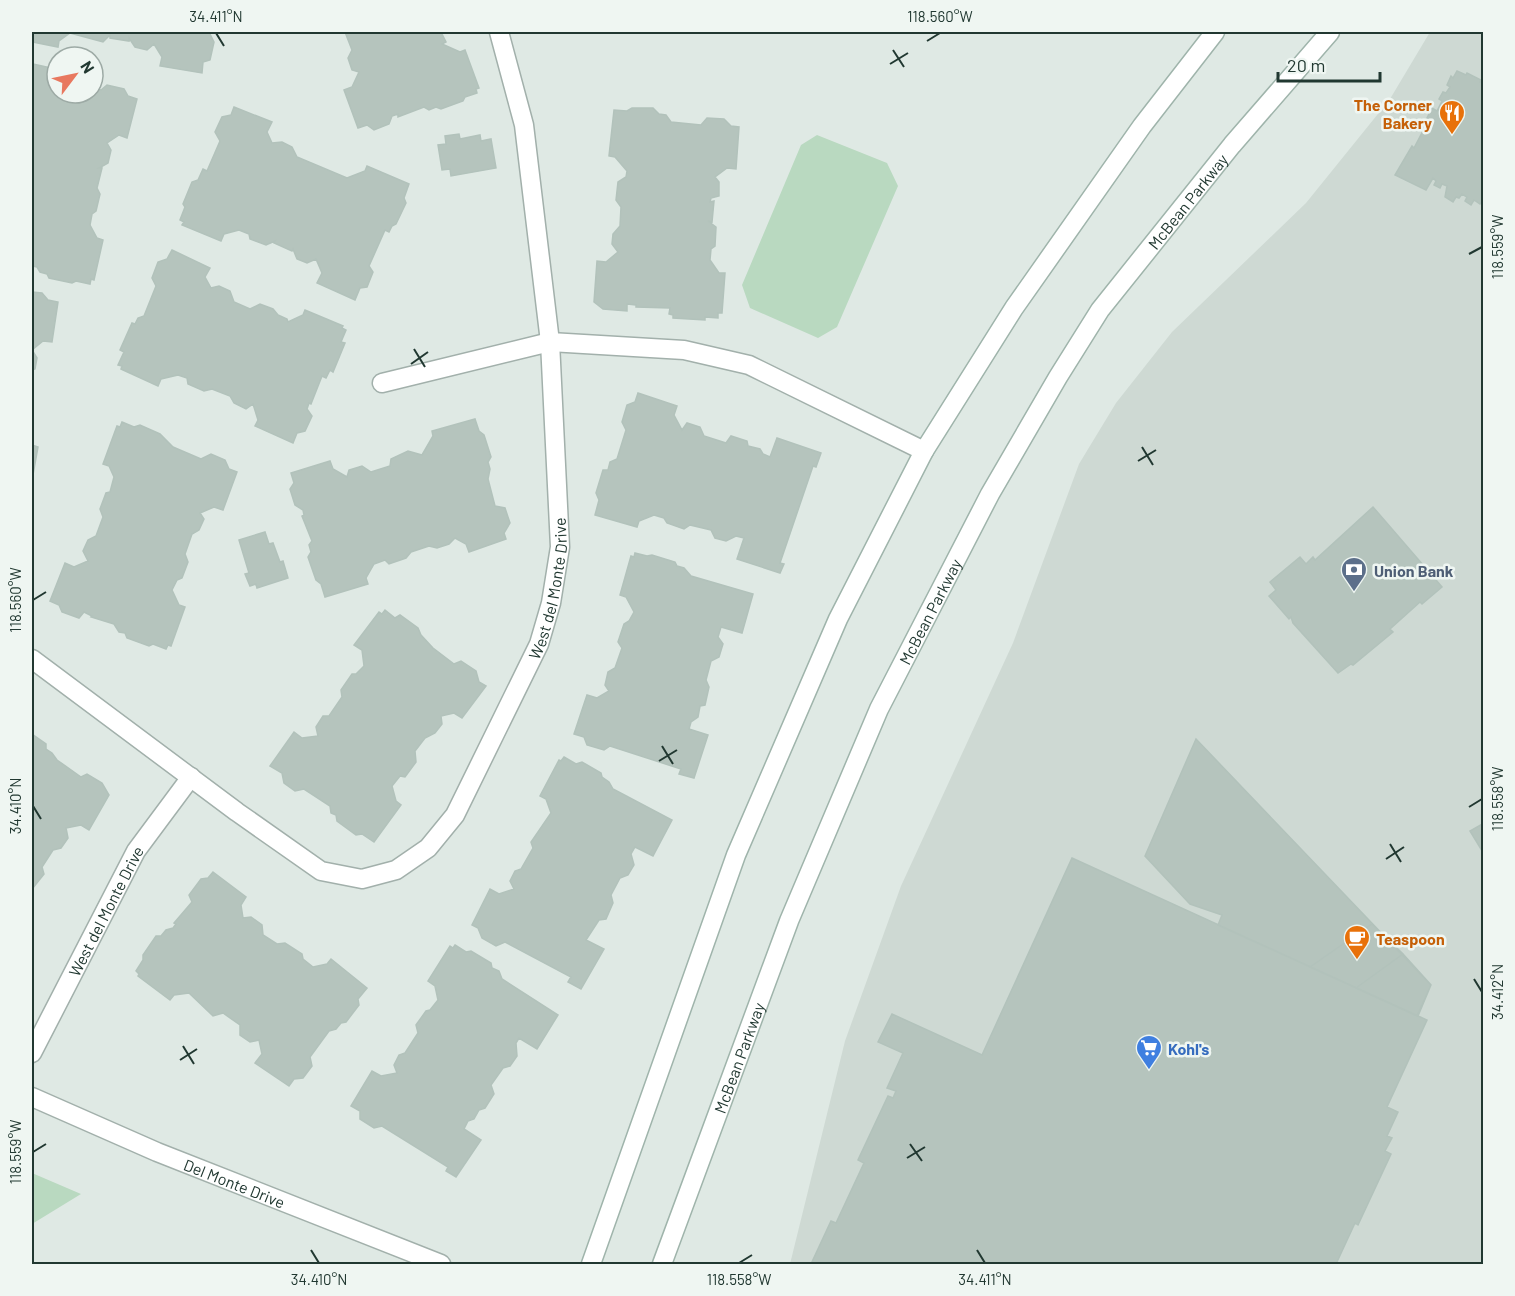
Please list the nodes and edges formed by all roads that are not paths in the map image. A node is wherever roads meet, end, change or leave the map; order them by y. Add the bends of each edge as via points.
1 (499, 32) edge
2 (1215, 32) edge
3 (1330, 32) edge
4 (550, 342) junction
5 (382, 383) dead end
6 (924, 451) junction
7 (32, 659) edge
8 (191, 777) junction
9 (32, 1053) edge
10 (32, 1097) edge
11 (441, 1264) edge
12 (591, 1264) edge
13 (662, 1264) edge

1 - 4 main road, West del Monte Drive via 524,125
2 - 6 main road via 1142,126 1014,308
3 - 13 main road, McBean Parkway via 1100,310 990,494 879,709 789,921
4 - 5 main road
4 - 6 main road via 684,350 749,365
4 - 8 main road, West del Monte Drive via 560,547 551,603 539,644 448,824 428,848 396,870 362,879 321,871
6 - 12 main road via 838,619 736,855
7 - 8 main road, West del Monte Drive
8 - 9 main road, West del Monte Drive via 136,850
10 - 11 main road, Del Monte Drive via 157,1152

